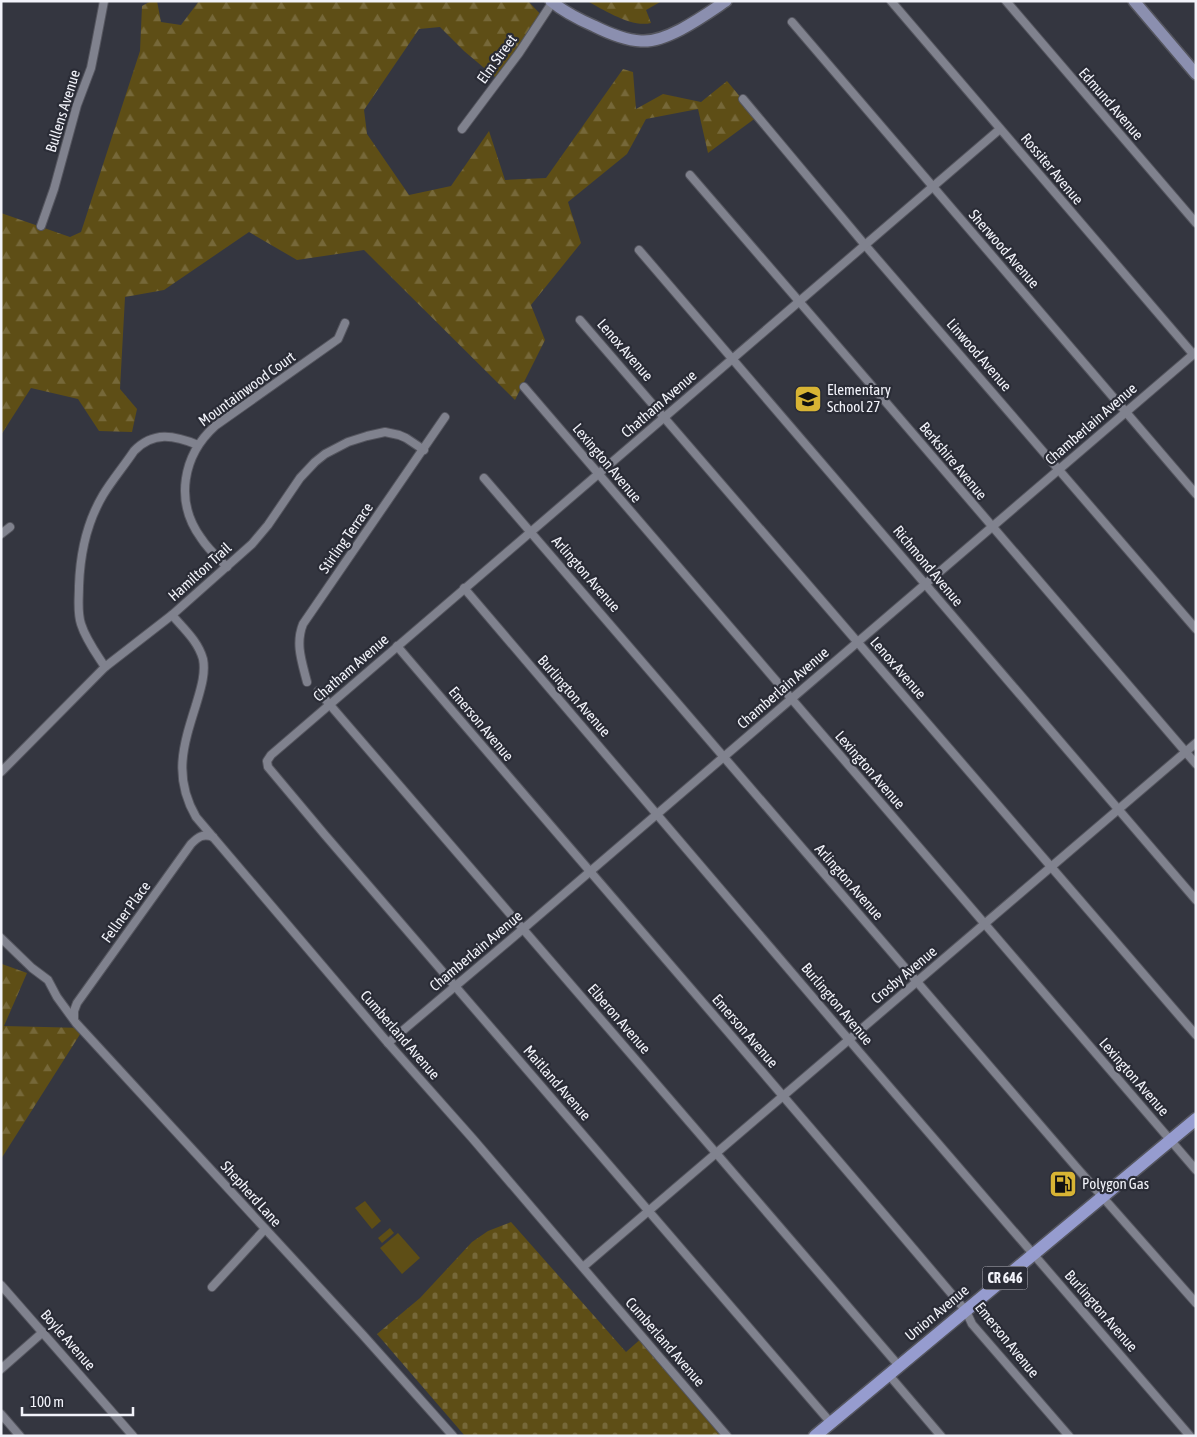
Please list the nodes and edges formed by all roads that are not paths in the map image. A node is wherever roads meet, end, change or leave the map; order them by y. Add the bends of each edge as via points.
1 (104, 1) edge
2 (726, 1) edge
3 (891, 1) edge
4 (1006, 1) edge
5 (551, 2) edge
6 (1140, 4) edge
7 (792, 22) dead end
8 (1196, 74) edge
9 (742, 99) dead end
10 (462, 129) dead end
11 (1000, 130) junction
12 (690, 175) dead end
13 (932, 187) junction
14 (1196, 223) edge
15 (41, 226) dead end
16 (865, 245) junction
17 (639, 250) dead end
18 (799, 302) junction
19 (580, 320) dead end
20 (345, 323) dead end
21 (1195, 353) edge
22 (732, 359) junction
23 (524, 387) dead end
24 (1126, 413) junction
25 (445, 417) dead end
26 (664, 417) junction
27 (198, 445) junction
28 (424, 450) junction
29 (1059, 469) junction
30 (598, 474) junction
31 (484, 478) dead end
32 (1196, 494) edge
33 (10, 526) dead end
34 (992, 527) junction
35 (531, 531) junction
36 (1, 534) edge
37 (227, 567) junction
38 (925, 584) junction
39 (464, 588) junction
40 (172, 615) junction
41 (1196, 629) edge
42 (858, 642) junction
43 (397, 646) junction
44 (105, 667) junction
45 (306, 682) dead end
46 (318, 691) dead end
47 (791, 699) junction
48 (330, 705) junction
49 (1196, 743) edge
50 (1185, 752) junction
51 (724, 757) junction
52 (267, 759) joint
53 (1196, 764) edge
54 (1, 772) edge
55 (1118, 809) junction
56 (658, 814) junction
57 (213, 837) junction
58 (1051, 867) junction
59 (590, 872) junction
60 (1196, 900) edge
61 (985, 924) junction
62 (524, 930) junction
63 (1, 938) edge
64 (917, 982) junction
65 (456, 986) junction
66 (74, 1019) junction
67 (1196, 1035) edge
68 (850, 1040) junction
69 (388, 1043) junction
70 (783, 1096) junction
71 (1196, 1119) edge
72 (1170, 1141) junction
73 (716, 1153) junction
74 (1196, 1170) edge
75 (1103, 1197) junction
76 (649, 1211) junction
77 (265, 1228) junction
78 (1034, 1254) junction
79 (583, 1267) junction
80 (1, 1285) edge
81 (212, 1286) dead end
82 (1196, 1303) edge
83 (966, 1311) junction
84 (43, 1332) junction
85 (1, 1370) edge
86 (894, 1371) junction
87 (1, 1414) edge
88 (831, 1423) junction
89 (820, 1434) edge
90 (20, 1436) edge
91 (133, 1436) edge
92 (453, 1436) edge
93 (727, 1436) edge
94 (941, 1436) edge
95 (1069, 1436) edge
96 (1190, 1436) edge

1 - 15 street, Bullens Avenue via 91,68
2 - 5 main road via 671,35 649,41 606,32
3 - 11 street, Rossiter Avenue
4 - 14 street, Edmund Avenue
5 - 10 street, Elm Street via 519,53
6 - 8 main road
7 - 13 street, Sherwood Avenue
9 - 16 street, Linwood Avenue
11 - 13 street, Chatham Avenue
11 - 21 street, Rossiter Avenue
12 - 18 street, Berkshire Avenue
13 - 16 street, Chatham Avenue
13 - 24 street, Sherwood Avenue
16 - 18 street, Chatham Avenue
16 - 29 street, Linwood Avenue
17 - 22 street, Richmond Avenue
18 - 22 street, Chatham Avenue
18 - 34 street, Berkshire Avenue
19 - 26 street, Lenox Avenue
20 - 27 street, Mountainwood Court via 338,339 215,426
21 - 24 street, Chamberlain Avenue
22 - 26 street, Chatham Avenue
22 - 38 street, Richmond Avenue
23 - 30 street, Lexington Avenue
24 - 29 street, Chamberlain Avenue
24 - 32 street, Sherwood Avenue
25 - 28 street, Stirling Terrace
26 - 30 street, Chatham Avenue
26 - 42 street, Lenox Avenue
27 - 37 street, Mountainwood Court via 185,478 187,506 200,538
27 - 44 street via 183,438 166,436 140,445 94,513 82,556 79,613 87,639
28 - 37 street, Hamilton Trail via 406,438 385,432 332,449 308,469 260,535
28 - 45 street, Stirling Terrace via 303,624 298,642
29 - 34 street, Chamberlain Avenue
29 - 41 street, Linwood Avenue
30 - 35 street, Chatham Avenue
30 - 47 street, Lexington Avenue
31 - 35 street, Arlington Avenue
33 - 36 street
34 - 38 street, Chamberlain Avenue
34 - 50 street, Berkshire Avenue
35 - 39 street, Chatham Avenue
35 - 51 street, Arlington Avenue
37 - 40 street, Hamilton Trail
38 - 42 street, Chamberlain Avenue
38 - 55 street, Richmond Avenue
39 - 43 street, Chatham Avenue
39 - 56 street, Burlington Avenue
40 - 44 street, Hamilton Trail
40 - 57 street, Cumberland Avenue via 194,640 203,660 204,671 183,755 182,777 196,817
42 - 47 street, Chamberlain Avenue
42 - 58 street, Lenox Avenue
43 - 48 street, Chatham Avenue
43 - 59 street, Emerson Avenue
44 - 54 street, Hamilton Trail
46 - 48 street, Elberon Avenue
47 - 51 street, Chamberlain Avenue
47 - 61 street, Lexington Avenue
48 - 52 street, Chatham Avenue
48 - 62 street, Elberon Avenue
49 - 50 street, Crosby Avenue
50 - 53 street, Berkshire Avenue
50 - 55 street, Crosby Avenue
51 - 56 street, Chamberlain Avenue
51 - 64 street, Arlington Avenue
52 - 65 street, Maitland Avenue via 268,767
55 - 58 street, Crosby Avenue
55 - 60 street, Richmond Avenue
56 - 59 street, Chamberlain Avenue
56 - 68 street, Burlington Avenue
57 - 66 street, Fellner Place via 201,836 191,844 77,1003
57 - 69 street, Cumberland Avenue
58 - 61 street, Crosby Avenue
58 - 67 street, Lenox Avenue
59 - 62 street, Chamberlain Avenue
59 - 70 street, Emerson Avenue
61 - 64 street, Crosby Avenue
61 - 72 street, Lexington Avenue
62 - 65 street, Chamberlain Avenue
62 - 73 street, Elberon Avenue
63 - 66 street, Shepherd Lane via 48,980
64 - 68 street, Crosby Avenue
64 - 75 street, Arlington Avenue
65 - 69 street, Chamberlain Avenue
65 - 76 street, Maitland Avenue
66 - 77 street, Shepherd Lane
68 - 70 street, Crosby Avenue
68 - 78 street, Burlington Avenue
69 - 79 street, Cumberland Avenue
70 - 73 street, Crosby Avenue
70 - 83 street, Emerson Avenue
71 - 72 main road, Union Avenue / CR 646
72 - 74 street, Lexington Avenue
72 - 75 main road, Union Avenue / CR 646
73 - 76 street, Crosby Avenue
73 - 86 street, Elberon Avenue
75 - 78 main road, Union Avenue / CR 646
75 - 82 street, Arlington Avenue
76 - 79 street, Crosby Avenue
76 - 88 street, Maitland Avenue
77 - 81 street
77 - 92 street, Shepherd Lane
78 - 83 main road, Union Avenue / CR 646
78 - 96 street, Burlington Avenue
79 - 93 street, Cumberland Avenue
80 - 84 street, Boyle Avenue
83 - 86 main road, Union Avenue / CR 646
83 - 95 street, Emerson Avenue via 972,1324
84 - 85 street
84 - 91 street, Boyle Avenue
86 - 88 main road, Union Avenue / CR 646
86 - 94 street, Elberon Avenue
87 - 90 street
88 - 89 main road, Union Avenue / CR 646

